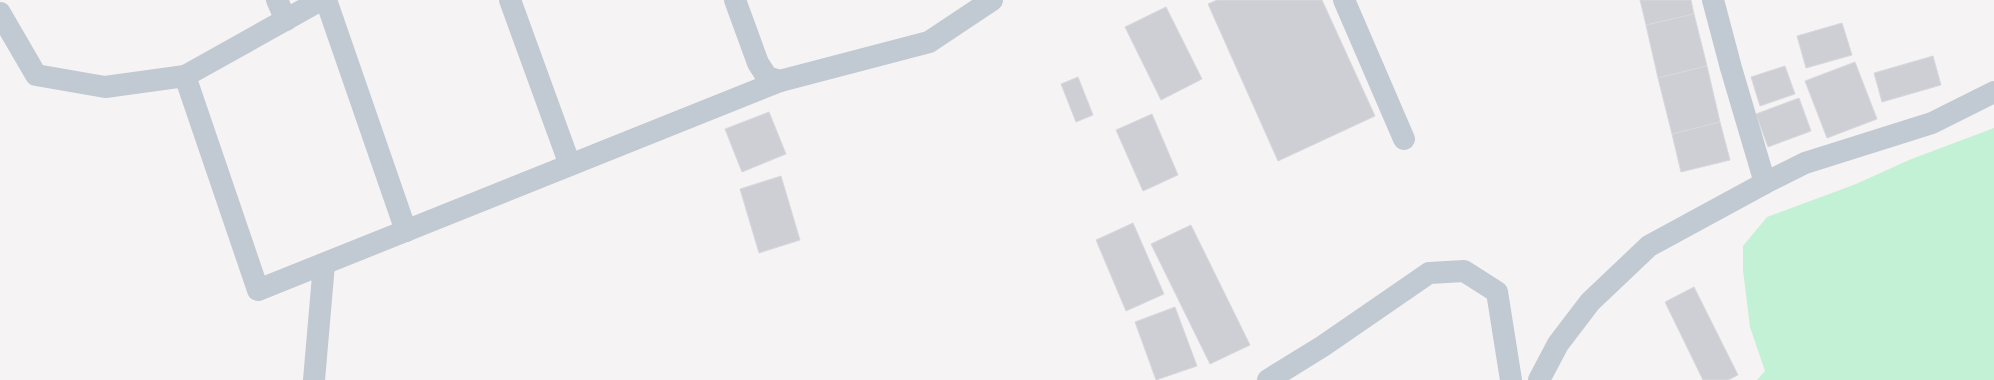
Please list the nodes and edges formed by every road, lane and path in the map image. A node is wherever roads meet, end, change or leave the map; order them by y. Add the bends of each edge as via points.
1 (277, 0) edge
2 (321, 0) edge
3 (326, 0) edge
4 (510, 0) edge
5 (735, 0) edge
6 (992, 0) edge
7 (1344, 0) edge
8 (1713, 0) edge
9 (0, 13) edge
10 (286, 20) junction
11 (185, 76) junction
12 (780, 81) junction
13 (1994, 92) edge
14 (1404, 139) dead end
15 (570, 165) junction
16 (1765, 183) junction
17 (406, 231) junction
18 (324, 264) junction
19 (314, 380) edge
20 (1268, 380) edge
21 (1510, 380) edge
22 (1539, 380) edge

1 - 10 street
2 - 10 street
3 - 17 street
4 - 15 street
5 - 12 street via 758,63 767,77
6 - 12 street via 929,42
7 - 14 street
8 - 16 street
9 - 11 street via 36,75 105,87
10 - 11 street
11 - 18 street via 258,290
12 - 15 street
13 - 16 street via 1932,123 1805,163
15 - 17 street
16 - 22 street via 1649,246 1590,302 1558,344
17 - 18 street
18 - 19 street
20 - 21 street via 1323,346 1429,273 1464,271 1497,292

